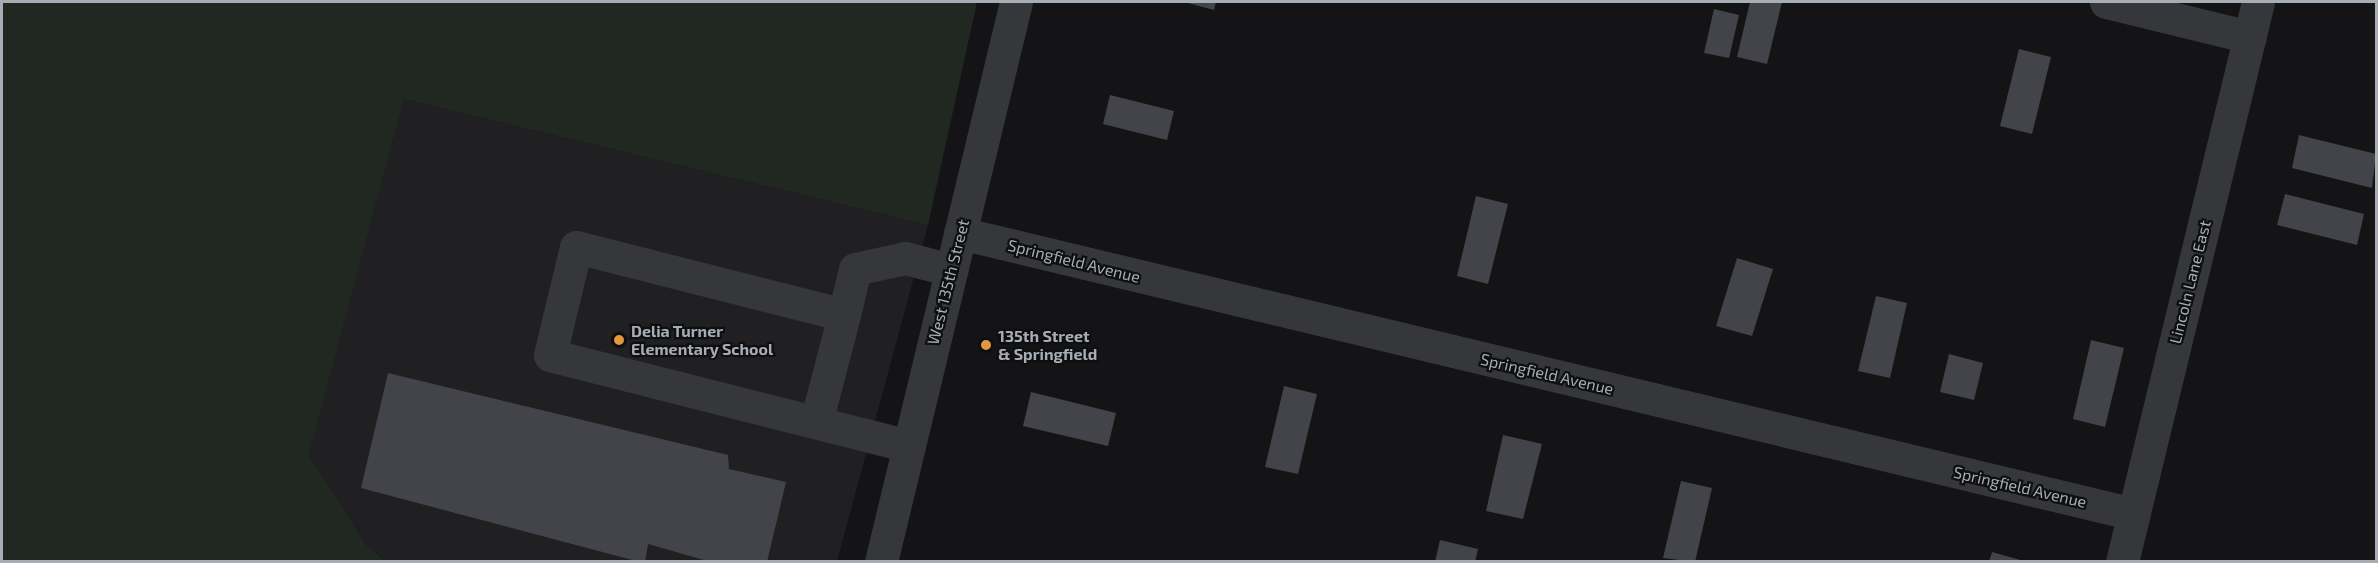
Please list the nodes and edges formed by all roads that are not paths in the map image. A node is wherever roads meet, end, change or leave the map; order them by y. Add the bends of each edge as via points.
1 (1016, 2) edge
2 (2106, 2) edge
3 (2258, 2) edge
4 (2250, 37) junction
5 (960, 233) junction
6 (951, 270) junction
7 (844, 315) junction
8 (816, 422) junction
9 (909, 446) junction
10 (2134, 514) junction
11 (881, 561) edge
12 (2122, 561) edge

1 - 5 street, West 135th Street
2 - 4 street
3 - 4 street, Lincoln Lane East
4 - 10 street, Lincoln Lane East
5 - 6 street, West 135th Street
5 - 10 street, Springfield Avenue
6 - 7 street via 905,258 855,269
6 - 9 street, West 135th Street
7 - 8 street
7 - 8 street via 576,247 550,355
8 - 9 street
9 - 11 street, West 135th Street
10 - 12 street, Lincoln Lane East

